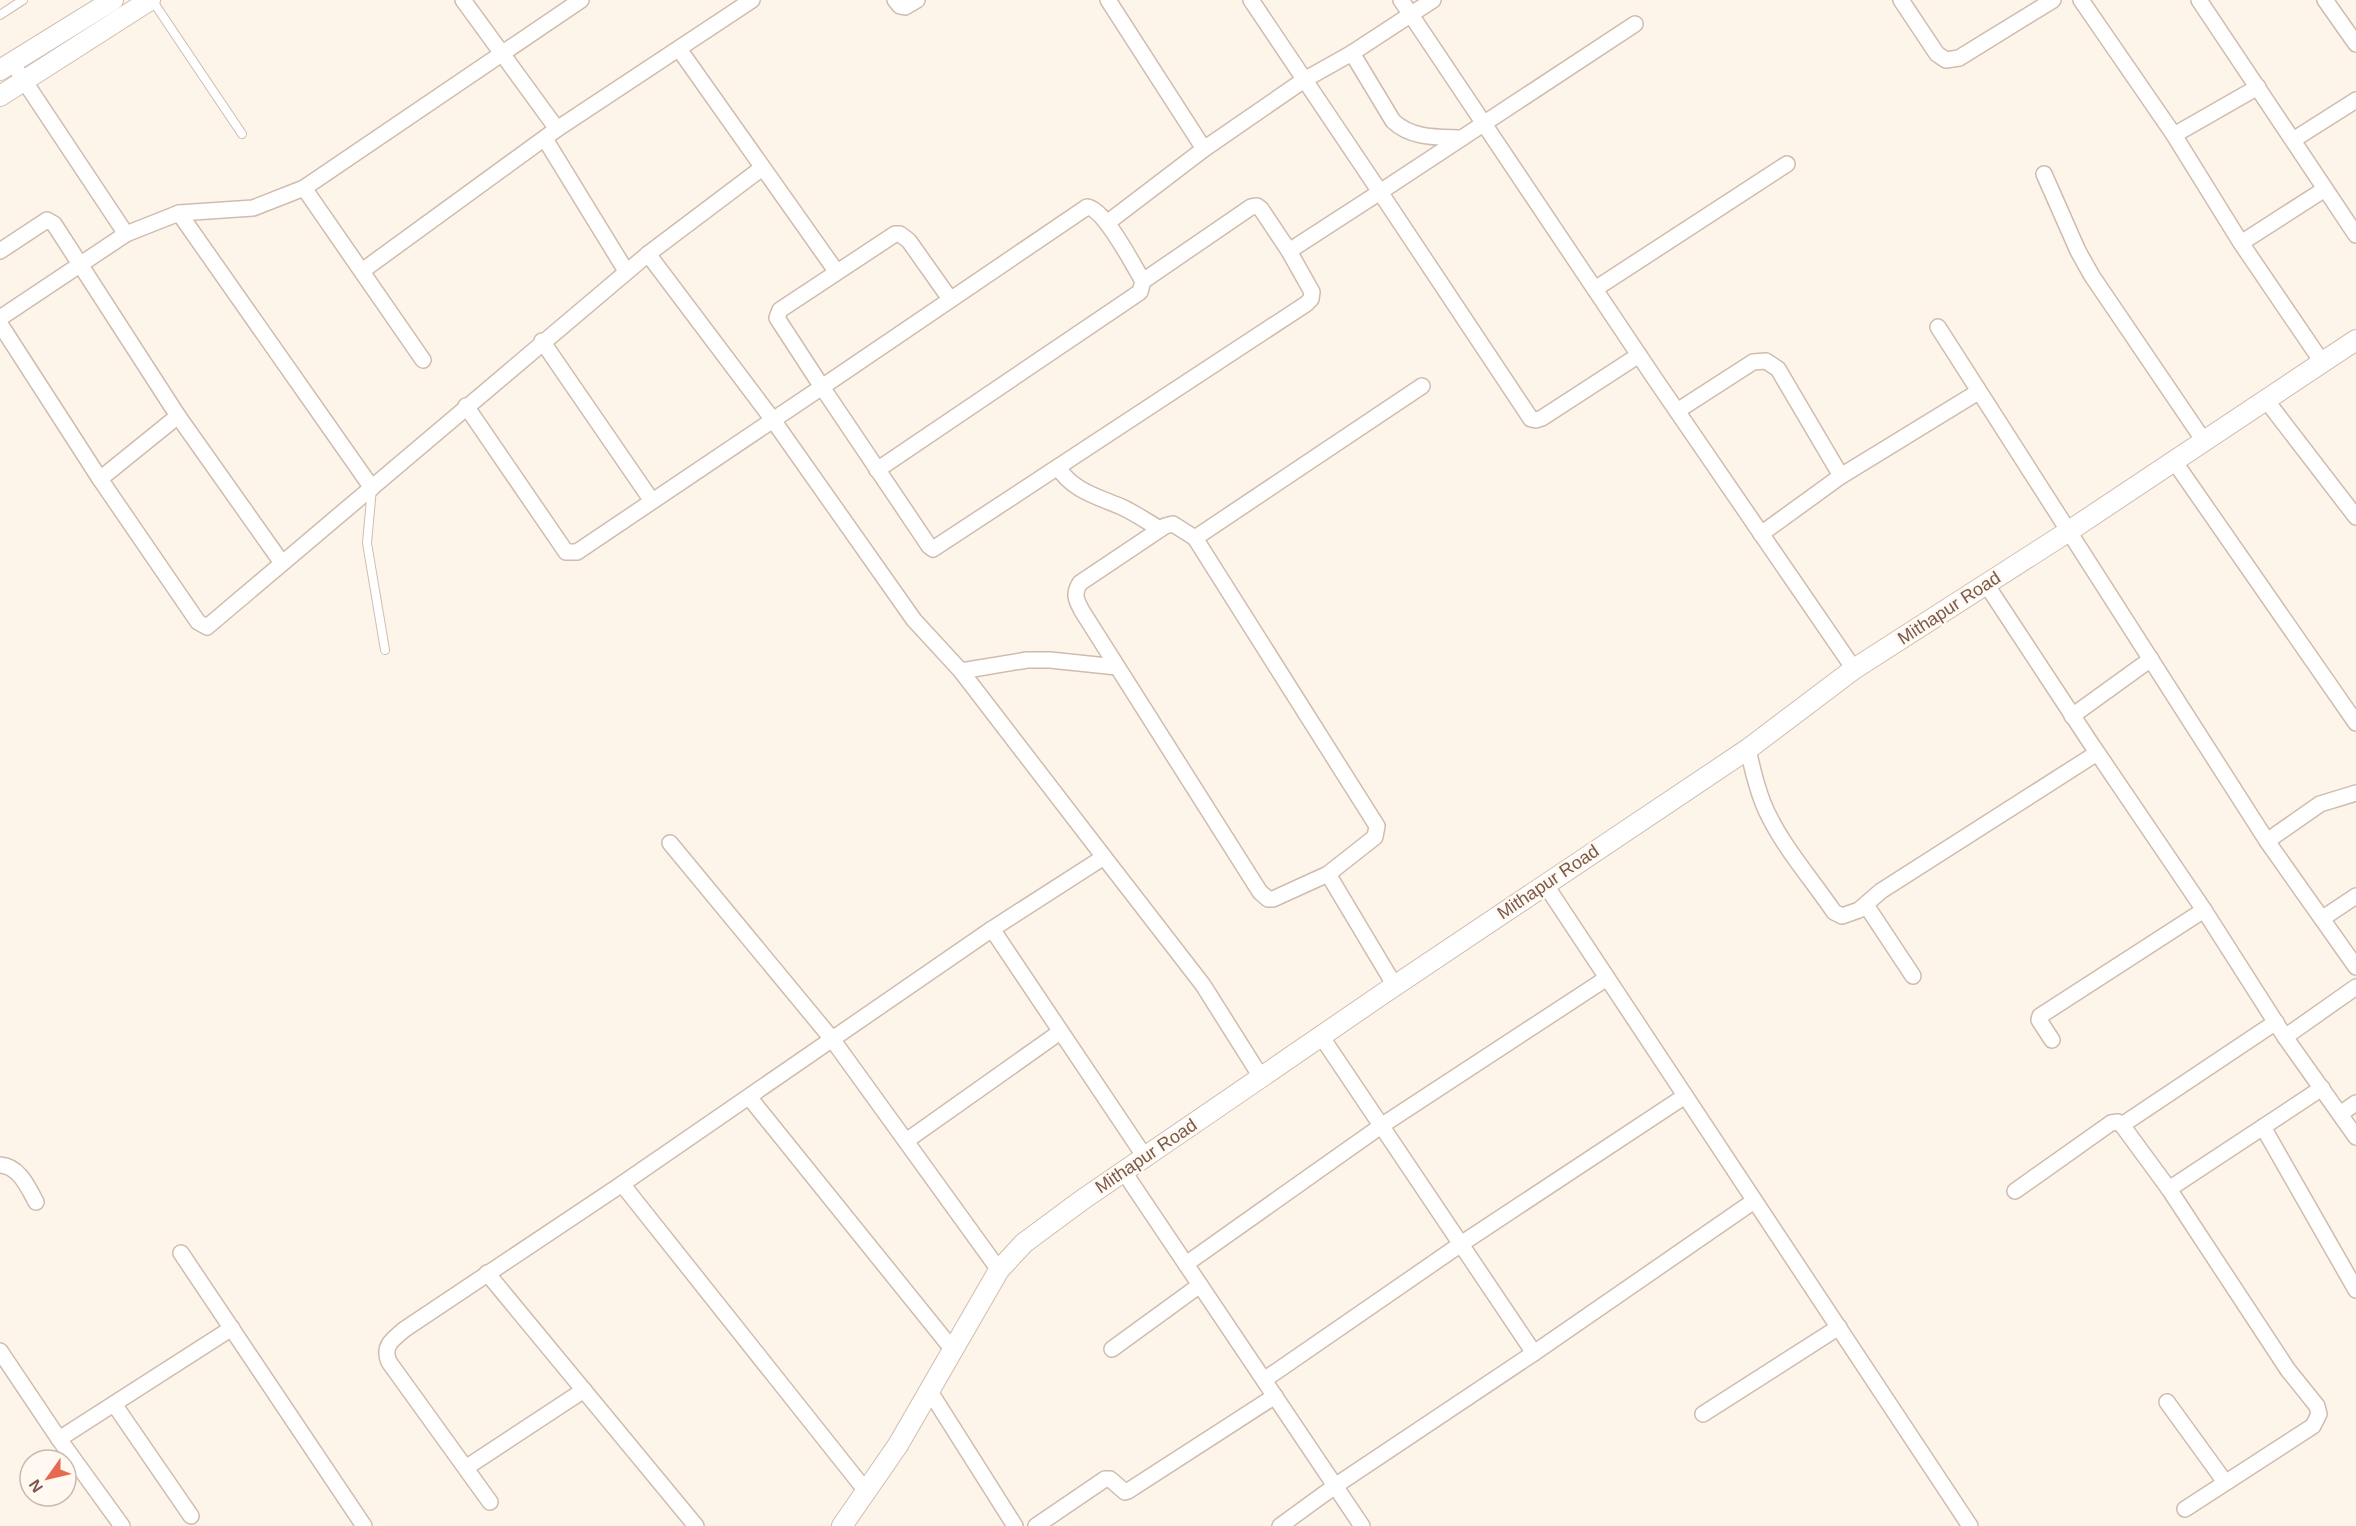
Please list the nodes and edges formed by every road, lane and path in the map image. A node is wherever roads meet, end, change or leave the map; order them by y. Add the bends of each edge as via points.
1 (22, 0) edge
2 (113, 0) edge
3 (151, 0) edge
4 (463, 0) edge
5 (581, 0) edge
6 (752, 0) edge
7 (895, 0) edge
8 (917, 0) edge
9 (1108, 0) edge
10 (1251, 0) edge
11 (1401, 0) edge
12 (1433, 0) edge
13 (1900, 0) edge
14 (2053, 0) edge
15 (2081, 0) edge
16 (2199, 0) edge
17 (2325, 0) edge
18 (0, 15) edge
19 (1411, 15) junction
20 (1635, 24) dead end
21 (2356, 44) edge
22 (679, 49) junction
23 (1352, 53) junction
24 (503, 54) junction
25 (6, 66) edge
26 (24, 80) junction
27 (1304, 80) junction
28 (2258, 87) junction
29 (0, 96) edge
30 (2356, 100) edge
31 (1485, 124) junction
32 (557, 129) junction
33 (242, 134) dead end
34 (2174, 135) junction
35 (544, 138) junction
36 (1462, 138) junction
37 (2293, 140) junction
38 (1204, 149) junction
39 (1787, 164) dead end
40 (762, 168) junction
41 (2044, 174) dead end
42 (304, 188) junction
43 (2325, 189) junction
44 (1380, 192) junction
45 (179, 213) junction
46 (1107, 223) junction
47 (126, 234) junction
48 (2356, 235) edge
49 (2241, 243) junction
50 (0, 251) edge
51 (1288, 251) junction
52 (648, 254) junction
53 (80, 263) junction
54 (362, 271) junction
55 (626, 271) junction
56 (836, 271) junction
57 (1143, 281) junction
58 (1595, 289) junction
59 (950, 299) junction
60 (0, 318) edge
61 (0, 324) edge
62 (1938, 327) dead end
63 (2356, 340) edge
64 (542, 341) junction
65 (1639, 356) junction
66 (423, 360) dead end
67 (2322, 362) junction
68 (1422, 386) dead end
69 (822, 387) junction
70 (1978, 392) junction
71 (2266, 400) junction
72 (466, 405) junction
73 (1677, 411) junction
74 (178, 416) junction
75 (773, 420) junction
76 (2204, 441) junction
77 (2174, 460) junction
78 (1058, 467) junction
79 (877, 470) junction
80 (1841, 476) junction
81 (100, 479) junction
82 (372, 488) junction
83 (652, 501) junction
84 (2356, 517) edge
85 (1160, 529) junction
86 (2069, 531) junction
87 (1761, 534) junction
88 (1195, 538) junction
89 (282, 563) junction
90 (1986, 584) junction
91 (385, 650) dead end
92 (2151, 659) junction
93 (1117, 667) junction
94 (1854, 669) junction
95 (962, 671) junction
96 (2072, 716) junction
97 (2356, 723) edge
98 (1748, 749) junction
99 (2097, 753) junction
100 (2356, 792) edge
101 (2267, 841) junction
102 (670, 843) dead end
103 (1104, 857) junction
104 (1328, 874) junction
105 (1545, 884) junction
106 (2356, 896) edge
107 (1866, 905) junction
108 (2204, 910) junction
109 (2323, 918) junction
110 (992, 929) junction
111 (2356, 967) edge
112 (1913, 976) dead end
113 (1607, 978) junction
114 (1395, 986) junction
115 (2356, 987) edge
116 (2276, 1022) junction
117 (1060, 1032) junction
118 (1321, 1036) junction
119 (2285, 1037) junction
120 (832, 1039) junction
121 (2052, 1040) dead end
122 (1262, 1077) junction
123 (2322, 1088) junction
124 (749, 1096) junction
125 (1685, 1096) junction
126 (2356, 1103) edge
127 (2340, 1114) junction
128 (2122, 1125) junction
129 (1381, 1126) junction
130 (2263, 1127) junction
131 (2356, 1137) edge
132 (906, 1141) junction
133 (1145, 1157) junction
134 (0, 1165) edge
135 (1124, 1172) junction
136 (622, 1184) junction
137 (2169, 1189) junction
138 (2015, 1191) dead end
139 (1754, 1201) junction
140 (36, 1202) dead end
141 (1461, 1244) junction
142 (181, 1253) dead end
143 (1186, 1264) junction
144 (999, 1270) junction
145 (487, 1274) junction
146 (1200, 1285) junction
147 (2356, 1290) edge
148 (232, 1328) junction
149 (1839, 1328) junction
150 (1112, 1349) dead end
151 (953, 1350) junction
152 (0, 1351) edge
153 (1534, 1353) junction
154 (1264, 1380) junction
155 (584, 1390) junction
156 (929, 1390) junction
157 (1275, 1396) junction
158 (2167, 1402) dead end
159 (114, 1404) junction
160 (1703, 1414) dead end
161 (59, 1439) junction
162 (467, 1467) junction
163 (2225, 1482) junction
164 (1335, 1486) junction
165 (866, 1491) junction
166 (490, 1502) dead end
167 (2185, 1509) dead end
168 (191, 1516) dead end
169 (116, 1524) edge
170 (845, 1524) edge
171 (364, 1526) edge
172 (696, 1526) edge
173 (1015, 1526) edge
174 (1036, 1526) edge
175 (1280, 1526) edge
176 (1362, 1526) edge
177 (1970, 1526) edge

1 - 18 lane
2 - 25 street
3 - 26 street
3 - 33 lane
4 - 24 street
5 - 24 street
6 - 22 street
7 - 8 street via 905,7
9 - 38 street
10 - 27 street
11 - 19 street
12 - 19 street
13 - 14 street via 1937,54 1946,60 1959,58
15 - 34 street
16 - 28 street
17 - 21 street
19 - 23 street
19 - 31 street
20 - 31 street
22 - 32 street
22 - 40 street
23 - 27 street
23 - 36 street via 1399,127 1418,135
24 - 32 street
24 - 42 street
25 - 26 street
26 - 29 street
26 - 47 street
27 - 38 street
27 - 44 street
28 - 34 street
28 - 37 street
30 - 37 street
31 - 36 street
31 - 58 street
32 - 35 street
34 - 49 street
35 - 54 street
35 - 55 street
36 - 44 street
37 - 43 street
38 - 46 street
39 - 58 street
40 - 52 street
40 - 56 street
41 - 76 street via 2092,276
42 - 45 street via 252,208
42 - 54 street
43 - 48 street
43 - 49 street
44 - 51 street
44 - 65 street via 1531,419 1542,418
45 - 47 street
45 - 82 street
46 - 57 street
46 - 59 street via 1095,209 1087,207
47 - 53 street
49 - 67 street
50 - 53 street via 49,220
51 - 57 street via 1261,208 1255,206
51 - 78 street via 1312,292 1311,299
52 - 55 street
52 - 75 street
53 - 60 street
53 - 74 street
54 - 66 street
55 - 64 street
56 - 59 street via 900,234
56 - 69 street via 780,310 777,318
57 - 79 street via 1139,293
58 - 65 street
59 - 69 street
61 - 81 street
62 - 70 street
63 - 67 street, Mithapur Road
64 - 72 street
64 - 83 street
65 - 73 street
67 - 71 street, Mithapur Road
68 - 88 street
69 - 75 street
69 - 79 street
70 - 80 street
70 - 86 street
71 - 76 street, Mithapur Road
71 - 84 street
72 - 82 street
72 - 83 street via 566,552 577,552
73 - 80 street via 1753,362 1766,361 1778,369
73 - 87 street
74 - 81 street
74 - 89 street
75 - 83 street
75 - 95 street via 914,620
76 - 77 street, Mithapur Road
77 - 86 street, Mithapur Road
77 - 97 street
78 - 79 street via 933,549
78 - 85 street via 1074,485
80 - 87 street
81 - 89 street via 204,627 213,624
82 - 89 street
82 - 91 lane via 367,543
85 - 88 street via 1173,524
85 - 93 street via 1076,589 1082,611
86 - 90 street, Mithapur Road
86 - 92 street
87 - 94 street
88 - 104 street via 1377,826 1375,837
90 - 94 street, Mithapur Road
90 - 96 street
92 - 96 street
92 - 101 street
93 - 95 street via 1027,660
93 - 104 street via 1266,897 1282,896
94 - 98 street, Mithapur Road
95 - 103 street
96 - 99 street
98 - 105 street, Mithapur Road
98 - 107 street via 1764,805 1834,912 1844,916
99 - 107 street via 1881,891
99 - 108 street
100 - 101 street via 2320,804
101 - 109 street
102 - 120 street
103 - 110 street
103 - 122 street via 1203,984
104 - 114 street
105 - 113 street
105 - 114 street, Mithapur Road
106 - 109 street
107 - 112 street
108 - 116 street
108 - 121 street via 2040,1016
109 - 111 street
110 - 117 street
110 - 120 street
113 - 125 street
113 - 129 street
114 - 118 street, Mithapur Road
115 - 119 street
116 - 119 street
116 - 128 street
117 - 132 street
117 - 133 street
118 - 122 street, Mithapur Road
118 - 129 street
119 - 123 street
120 - 124 street
120 - 132 street
122 - 133 street, Mithapur Road
123 - 127 street
123 - 130 street
124 - 136 street
124 - 151 street
125 - 139 street
125 - 141 street
126 - 127 street
127 - 131 street
128 - 137 street
128 - 138 street via 2111,1123
129 - 141 street
129 - 143 street
130 - 137 street
130 - 147 street
132 - 144 street
133 - 135 street, Mithapur Road
134 - 140 street via 13,1169 24,1180
135 - 143 street
135 - 144 street, Mithapur Road via 1024,1243
136 - 145 street
136 - 165 street
137 - 163 street via 2319,1414 2313,1426
139 - 149 street
139 - 153 street
141 - 153 street
141 - 154 street
142 - 148 street
143 - 146 street
144 - 151 street, Mithapur Road
145 - 155 street
145 - 162 street via 405,1329 389,1342 386,1352 389,1362
146 - 150 street
146 - 154 street
148 - 159 street
148 - 171 street
149 - 160 street
149 - 177 street
151 - 156 street, Mithapur Road
152 - 161 street
153 - 164 street
154 - 157 street
155 - 162 street
155 - 172 street
156 - 165 street, Mithapur Road
156 - 173 street
157 - 164 street
157 - 174 street via 1128,1491 1105,1479
158 - 163 street
159 - 161 street
159 - 168 street
161 - 169 street
162 - 166 street
163 - 167 street
164 - 175 street
164 - 176 street
165 - 170 street, Mithapur Road

